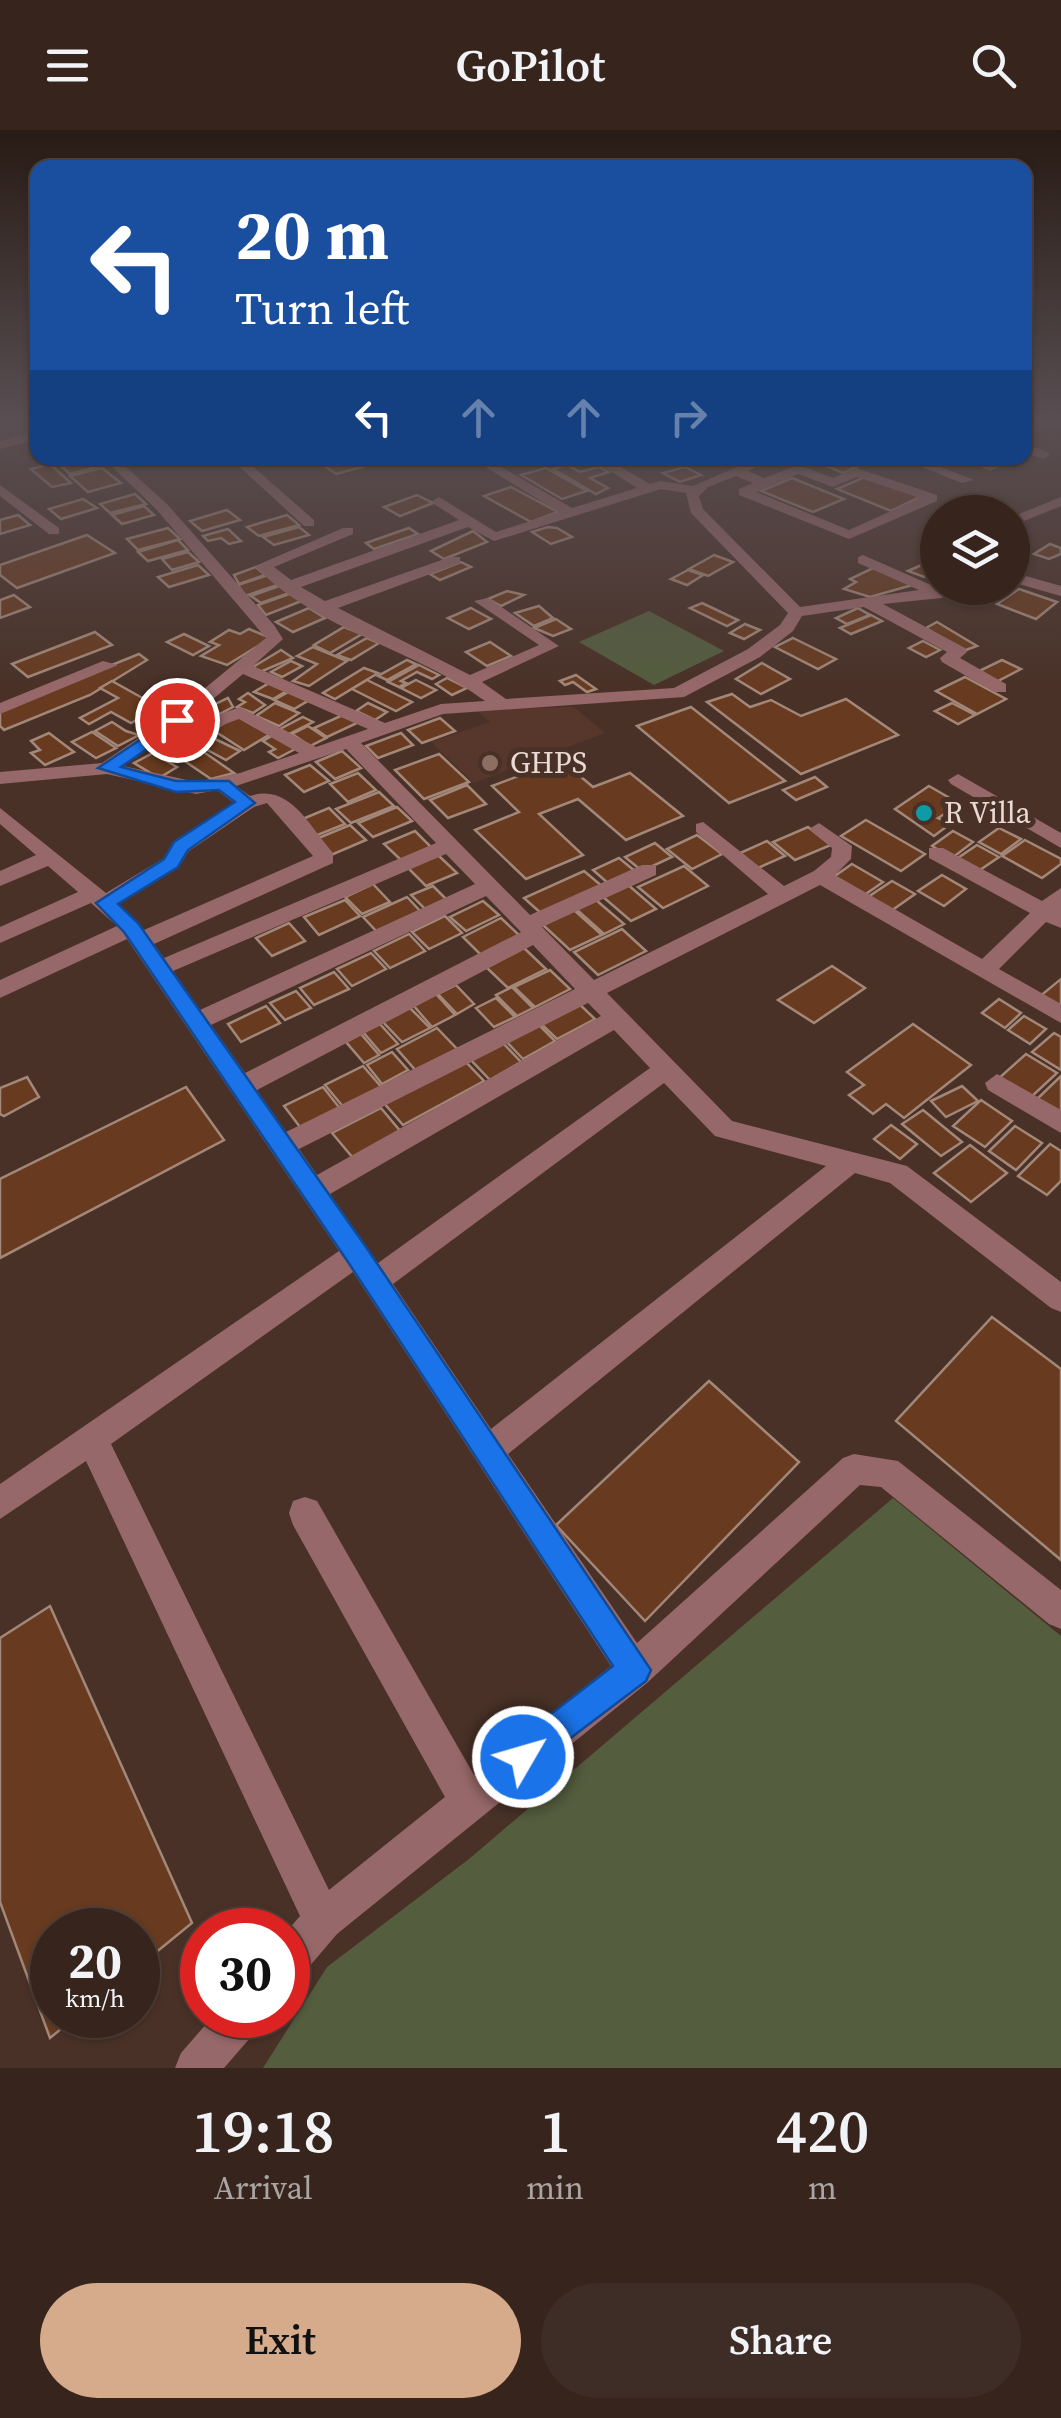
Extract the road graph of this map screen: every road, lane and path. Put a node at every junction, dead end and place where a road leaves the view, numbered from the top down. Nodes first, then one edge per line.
1 (26, 509) edge
2 (165, 509) edge
3 (293, 509) edge
4 (451, 509) edge
5 (564, 509) edge
6 (581, 509) edge
7 (696, 509) edge
8 (786, 509) edge
9 (906, 509) edge
10 (570, 513) junction
11 (470, 522) junction
12 (308, 523) dead end
13 (54, 531) dead end
14 (348, 531) dead end
15 (454, 560) dead end
16 (863, 560) dead end
17 (1030, 583) edge
18 (920, 584) edge
19 (292, 585) junction
20 (1061, 592) edge
21 (920, 596) edge
22 (482, 601) dead end
23 (867, 602) junction
24 (324, 606) junction
25 (796, 612) junction
26 (109, 664) dead end
27 (242, 667) junction
28 (472, 680) junction
29 (1000, 688) dead end
30 (502, 704) junction
31 (0, 708) edge
32 (174, 722) junction
33 (382, 728) junction
34 (348, 740) junction
35 (314, 753) junction
36 (107, 768) junction
37 (0, 778) edge
38 (958, 780) dead end
39 (222, 785) junction
40 (246, 803) junction
41 (4, 823) edge
42 (702, 828) dead end
43 (819, 829) dead end
44 (1061, 842) edge
45 (450, 845) junction
46 (936, 852) dead end
47 (50, 857) junction
48 (650, 870) dead end
49 (821, 876) junction
50 (0, 879) edge
51 (489, 886) junction
52 (782, 895) junction
53 (1061, 895) edge
54 (100, 898) junction
55 (1053, 916) edge
56 (532, 930) junction
57 (136, 934) junction
58 (0, 936) edge
59 (158, 969) junction
60 (984, 971) junction
61 (0, 990) edge
62 (590, 990) junction
63 (1061, 1015) edge
64 (616, 1018) junction
65 (195, 1022) junction
66 (666, 1069) junction
67 (998, 1083) dead end
68 (240, 1087) junction
69 (1061, 1123) edge
70 (281, 1146) junction
71 (850, 1162) junction
72 (312, 1191) junction
73 (357, 1254) junction
74 (375, 1281) junction
75 (1061, 1299) edge
76 (92, 1439) junction
77 (488, 1452) junction
78 (0, 1503) edge
79 (305, 1512) dead end
80 (1061, 1612) edge
81 (634, 1670) junction
82 (468, 1801) junction
83 (323, 1920) junction
84 (310, 1936) edge
85 (222, 2038) edge
86 (196, 2068) edge

1 - 13 street
2 - 27 street
3 - 12 street
4 - 11 street
5 - 10 street
6 - 10 street
7 - 25 street
8 - 9 street
10 - 11 street
11 - 19 street
14 - 19 street
15 - 24 street
16 - 18 street
17 - 20 street
19 - 24 street
21 - 23 street
22 - 28 street
23 - 25 street
23 - 29 street
24 - 28 street
25 - 30 street
26 - 31 street
27 - 32 street
27 - 33 street
28 - 30 street
30 - 33 street
32 - 35 street
32 - 36 street
33 - 34 street
34 - 35 street
34 - 45 street
35 - 39 street
36 - 37 street
36 - 39 street
38 - 44 street
39 - 40 street
40 - 54 street
40 - 57 street
41 - 47 street
42 - 52 street
43 - 49 street
45 - 51 street
45 - 59 street
46 - 55 street
47 - 50 street
47 - 54 street
48 - 56 street
49 - 52 street
49 - 60 street
51 - 56 street
51 - 65 street
52 - 62 street
53 - 55 street
54 - 57 street
54 - 58 street
55 - 60 street
56 - 62 street
56 - 68 street
57 - 59 street
57 - 61 street
59 - 65 street
60 - 63 street
62 - 64 street
62 - 70 street
64 - 66 street
64 - 72 street
65 - 68 street
66 - 71 street
66 - 74 street
67 - 69 street
68 - 70 street
70 - 72 street
71 - 75 street
71 - 77 street
72 - 73 street
73 - 74 street
73 - 76 street
74 - 77 street
76 - 78 street
76 - 83 street
77 - 81 street
79 - 82 street
80 - 81 street
81 - 82 street
82 - 83 street
83 - 84 street
85 - 86 street

